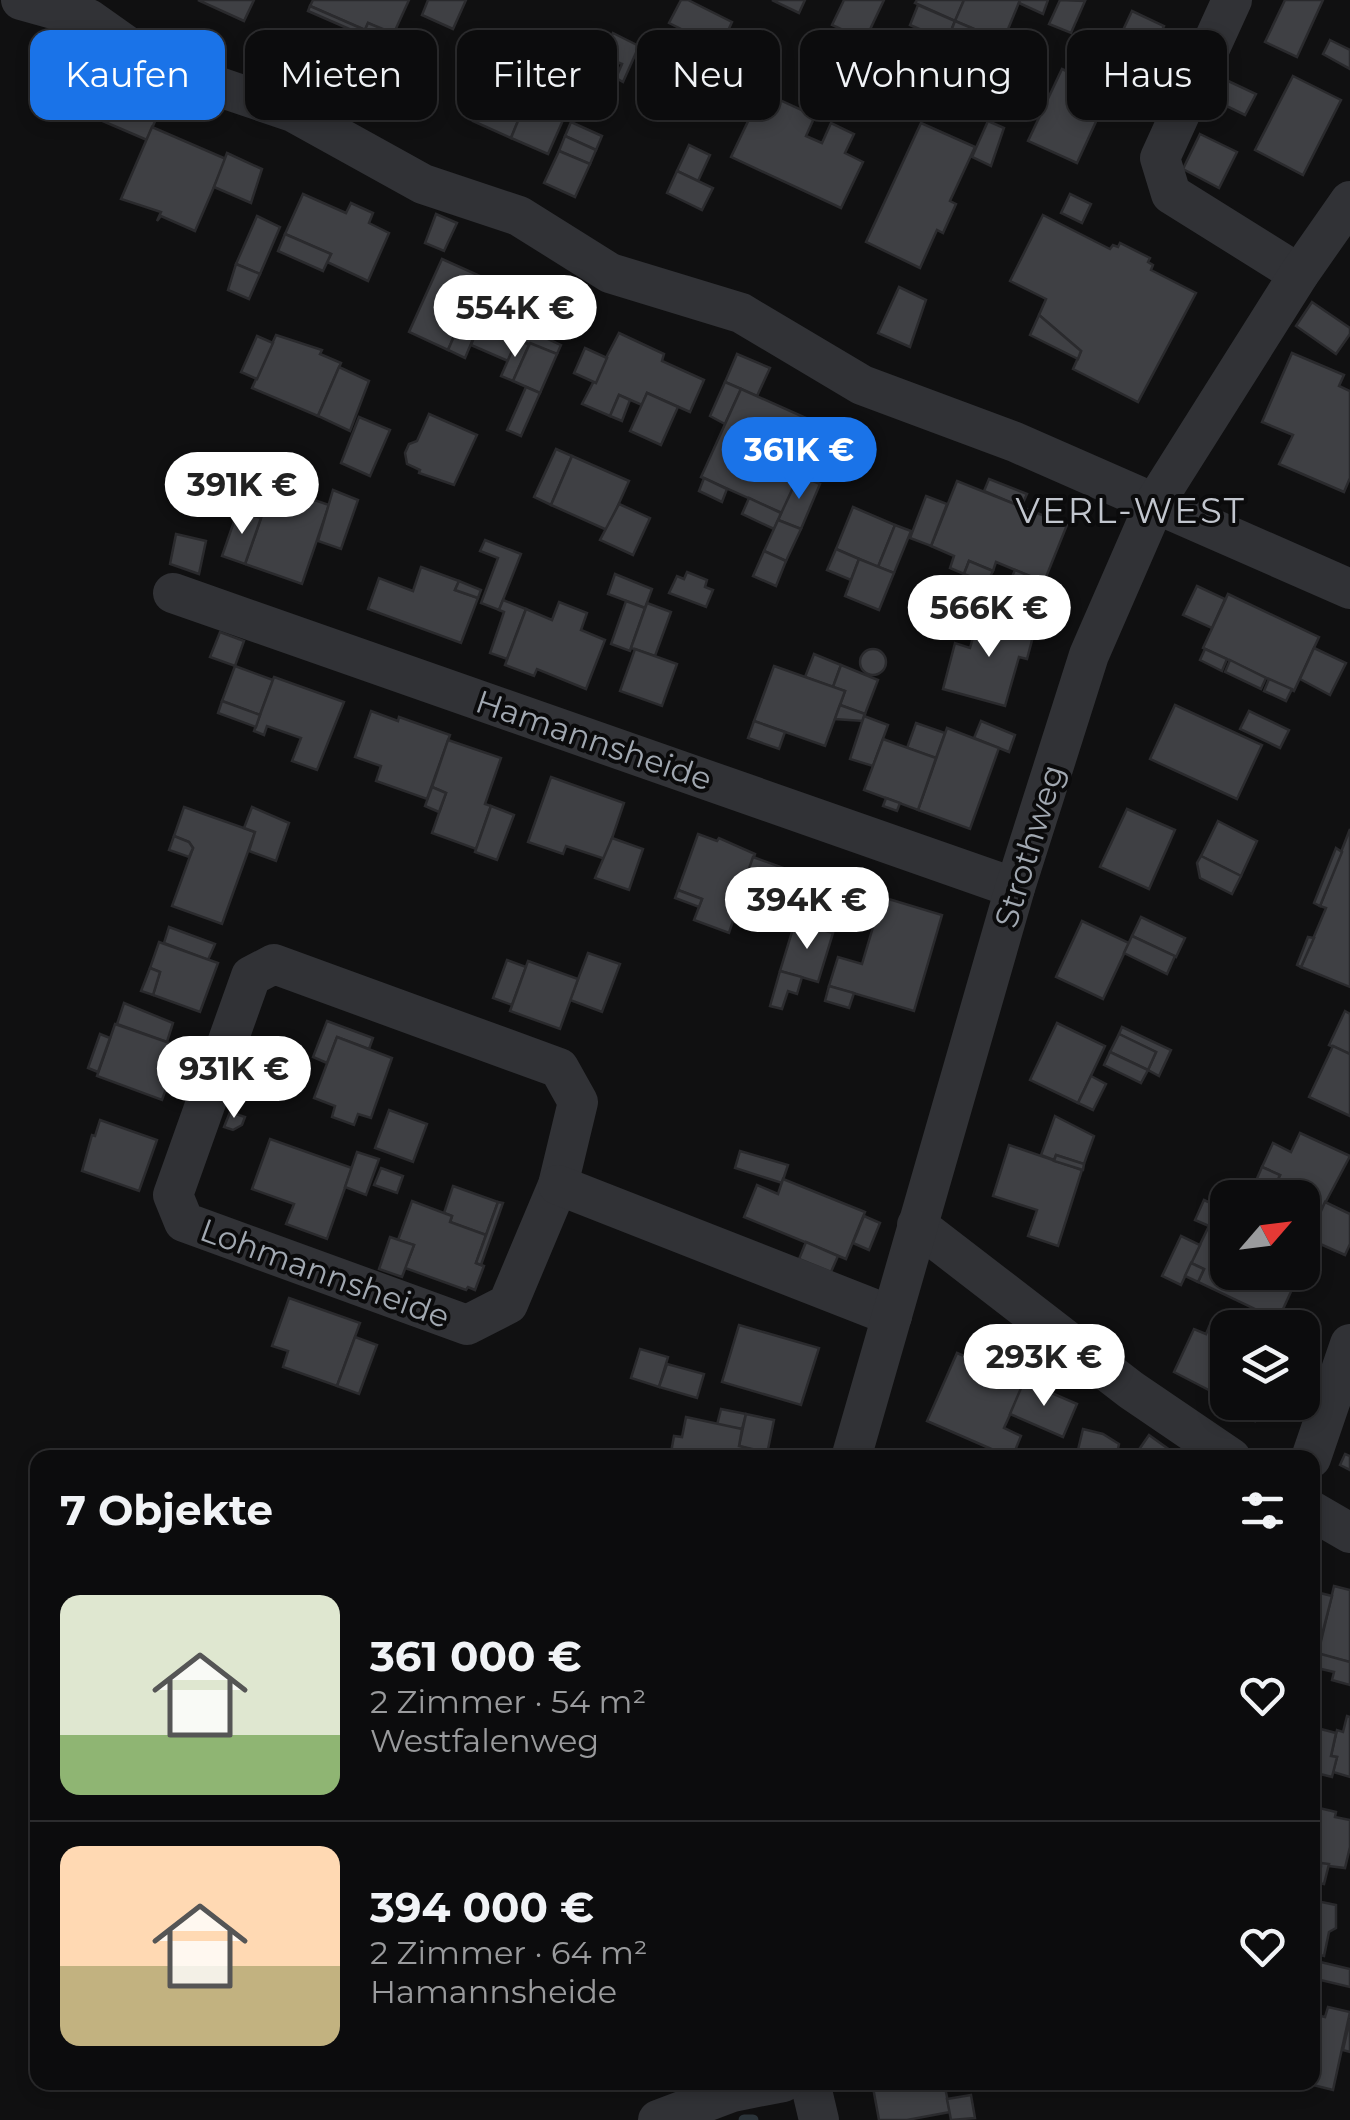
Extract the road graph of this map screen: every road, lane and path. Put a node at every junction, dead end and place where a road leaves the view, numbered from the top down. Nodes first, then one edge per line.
1 (21, 0) edge
2 (1232, 0) edge
3 (93, 10) edge
4 (1347, 210) edge
5 (1300, 274) junction
6 (1156, 501) junction
7 (1350, 588) edge
8 (173, 593) dead end
9 (1016, 888) junction
10 (558, 1185) junction
11 (917, 1224) junction
12 (892, 1316) junction
13 (1350, 1344) edge
14 (853, 1450) edge
15 (1219, 1450) edge
16 (1314, 1450) edge
17 (1320, 1516) edge
18 (1350, 1533) edge
19 (742, 2090) edge
20 (812, 2090) edge
21 (658, 2120) edge
22 (819, 2120) edge

1 - 3 street
2 - 5 street
3 - 6 street
4 - 5 street, Strothweg
5 - 6 street, Strothweg
6 - 7 street
6 - 9 street, Strothweg
8 - 9 street, Hamannsheide
9 - 11 street, Strothweg
10 - 10 street, Lohmannsheide
10 - 12 street
11 - 12 street, Strothweg
11 - 15 street
12 - 14 street, Strothweg
13 - 16 street
17 - 18 street
19 - 21 street
20 - 22 street

